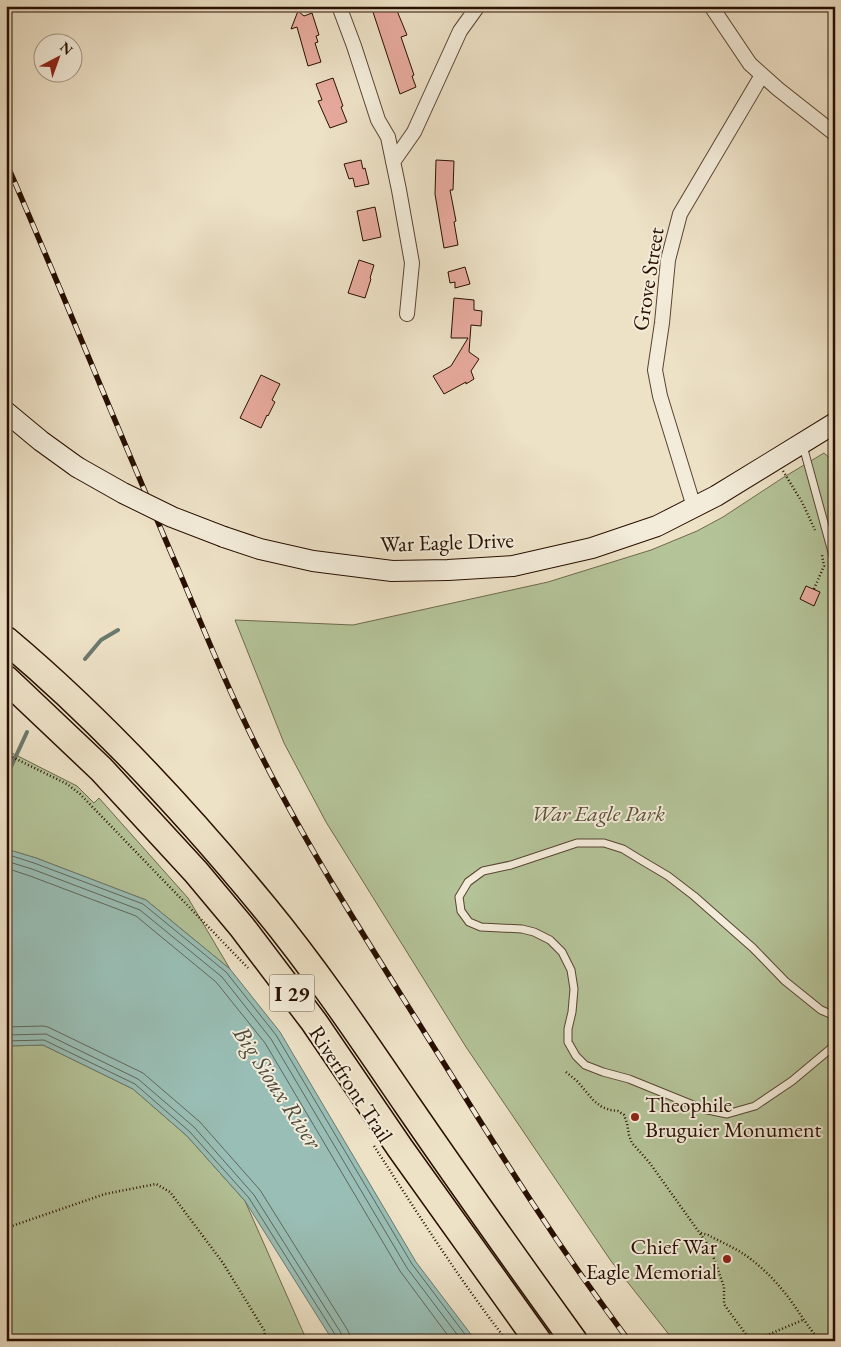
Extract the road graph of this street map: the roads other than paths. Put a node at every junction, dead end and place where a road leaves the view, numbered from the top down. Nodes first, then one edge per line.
1 (339, 6) edge
2 (478, 6) edge
3 (711, 6) edge
4 (762, 75) junction
5 (835, 134) edge
6 (393, 162) junction
7 (407, 314) dead end
8 (6, 412) edge
9 (835, 423) edge
10 (802, 444) junction
11 (694, 507) junction
12 (835, 563) edge
13 (6, 640) edge
14 (6, 679) edge
15 (835, 1016) edge
16 (835, 1044) edge
17 (538, 1341) edge
18 (574, 1341) edge

1 - 6 street
2 - 6 street
3 - 4 street
4 - 5 street
4 - 11 street, Grove Street
6 - 7 street
8 - 11 main road, War Eagle Drive, bridge
9 - 10 main road, War Eagle Drive
10 - 11 main road, War Eagle Drive
10 - 12 lane
13 - 18 highway, I 29
14 - 17 highway, I 29
15 - 16 lane

